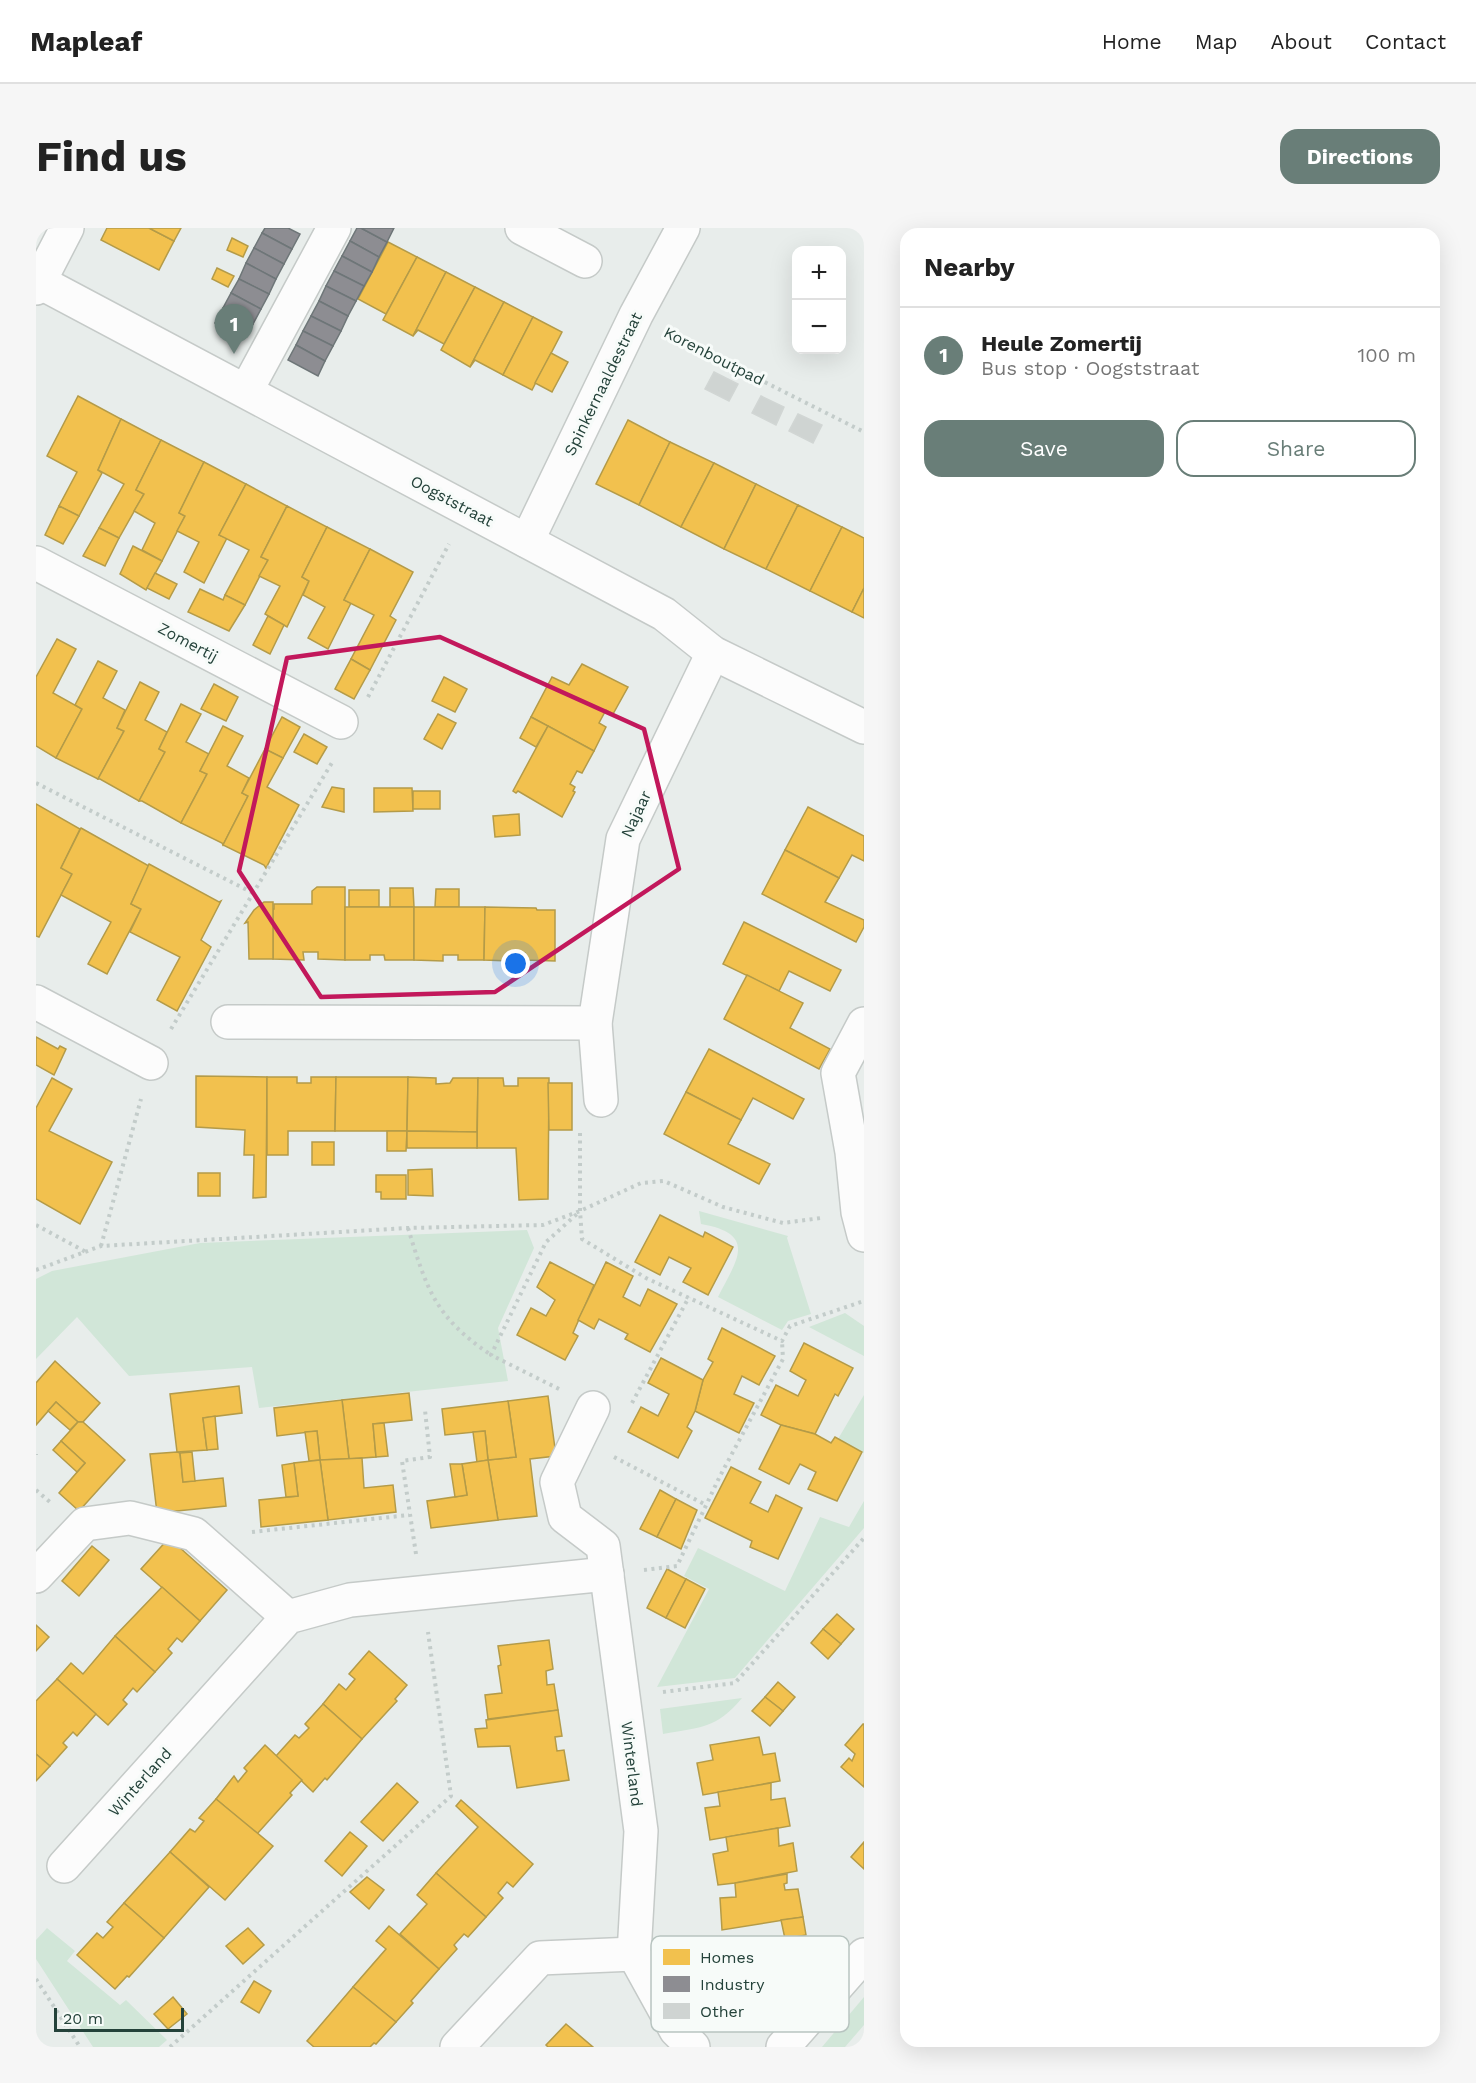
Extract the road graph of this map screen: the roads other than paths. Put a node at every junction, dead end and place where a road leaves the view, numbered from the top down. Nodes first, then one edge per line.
1 (67, 228) edge
2 (334, 228) edge
3 (522, 228) edge
4 (682, 228) edge
5 (585, 261) dead end
6 (37, 284) edge
7 (246, 391) junction
8 (528, 541) junction
9 (36, 562) edge
10 (713, 653) junction
11 (864, 727) edge
12 (340, 737) road end
13 (36, 1002) edge
14 (228, 1022) dead end
15 (595, 1023) junction
16 (864, 1024) edge
17 (151, 1063) road end
18 (601, 1100) road end
19 (861, 1223) edge
20 (593, 1408) road end
21 (605, 1560) junction
22 (36, 1576) edge
23 (288, 1617) junction
24 (64, 1866) dead end
25 (634, 1954) junction
26 (864, 1955) edge
27 (849, 1972) edge
28 (651, 1985) edge
29 (678, 2032) edge
30 (796, 2032) edge
31 (458, 2047) edge
32 (693, 2047) edge
33 (783, 2047) edge

1 - 6 street
2 - 7 street
3 - 5 street
4 - 8 street, Spinkernaaldestraat
6 - 7 street, Oogststraat
7 - 8 street, Oogststraat
8 - 10 street, Oogststraat
9 - 12 street, Zomertij
10 - 11 street, Oogststraat
10 - 15 street, Najaar
13 - 17 street
14 - 15 street
15 - 18 street, Najaar
16 - 19 street
20 - 21 street
21 - 23 street
21 - 25 street, Winterland
22 - 23 street
23 - 24 street, Winterland
25 - 28 street
25 - 31 street
26 - 27 street
29 - 32 street
30 - 33 street

